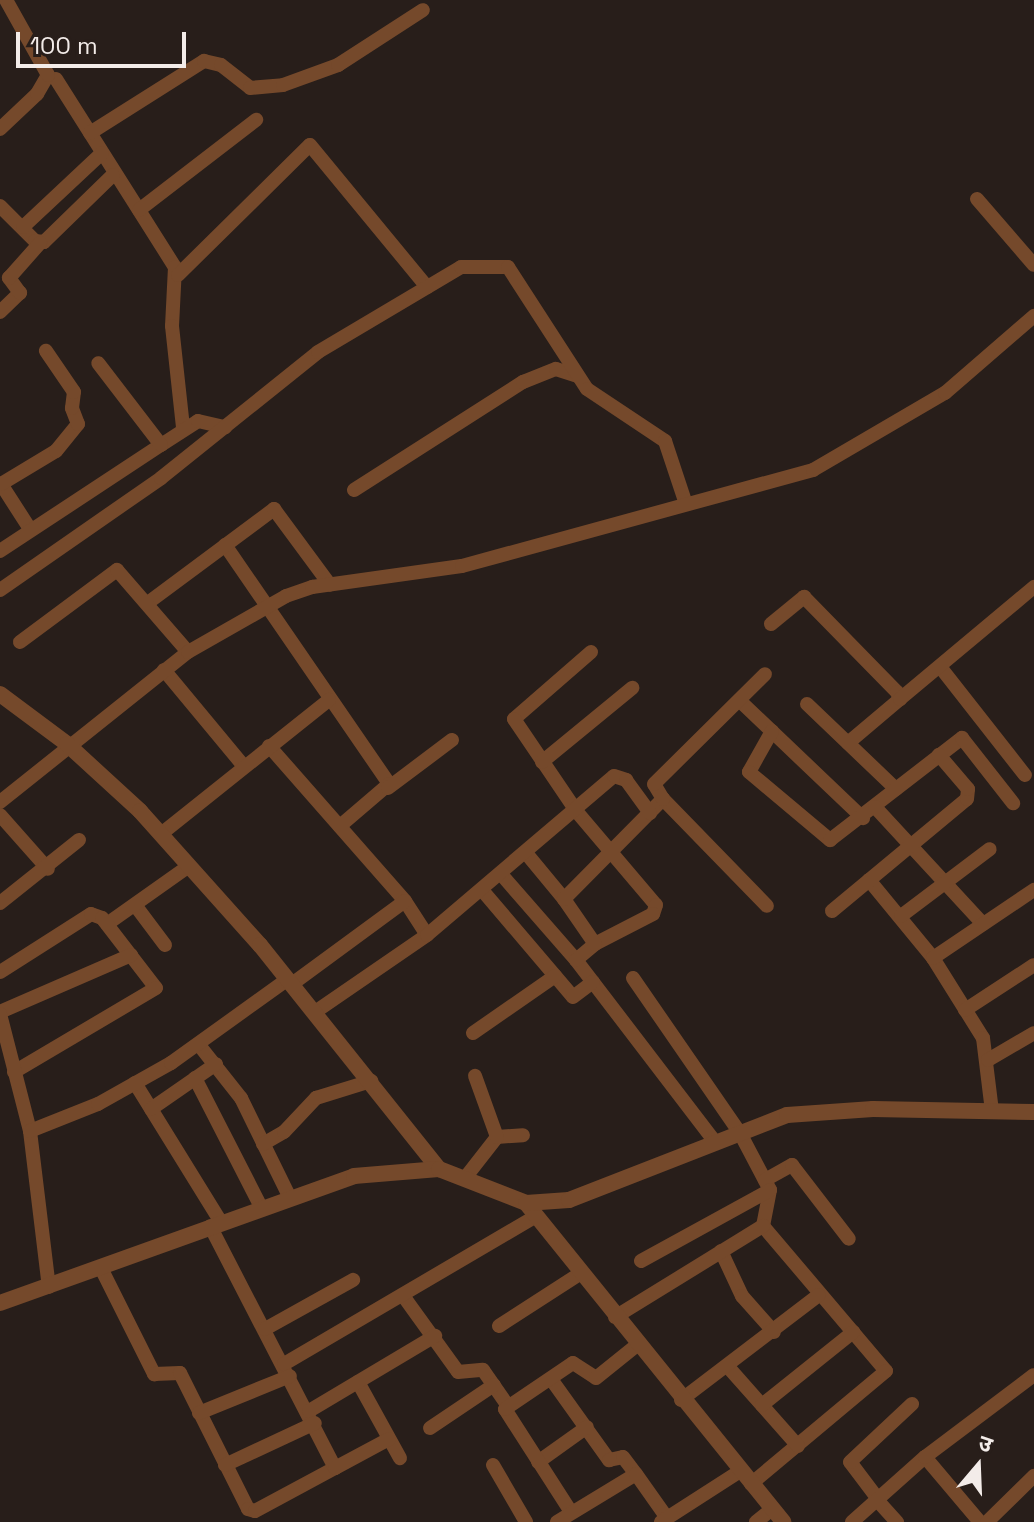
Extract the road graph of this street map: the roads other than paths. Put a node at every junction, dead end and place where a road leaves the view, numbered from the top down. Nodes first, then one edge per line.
1 (6, 0) edge
2 (423, 10) dead end
3 (56, 79) dead end
4 (256, 120) dead end
5 (0, 129) edge
6 (90, 133) junction
7 (102, 153) junction
8 (113, 175) junction
9 (977, 199) dead end
10 (0, 206) edge
11 (139, 210) junction
12 (23, 227) junction
13 (40, 243) junction
14 (1034, 265) edge
15 (178, 275) junction
16 (427, 287) junction
17 (0, 312) edge
18 (1034, 316) edge
19 (46, 351) dead end
20 (98, 363) dead end
21 (578, 376) junction
22 (225, 427) junction
23 (183, 428) junction
24 (161, 445) junction
25 (354, 490) dead end
26 (686, 504) junction
27 (30, 529) junction
28 (225, 545) junction
29 (0, 551) edge
30 (330, 585) junction
31 (1034, 587) edge
32 (0, 590) edge
33 (149, 602) junction
34 (263, 607) junction
35 (771, 624) dead end
36 (20, 642) dead end
37 (188, 652) junction
38 (591, 652) dead end
39 (941, 668) junction
40 (164, 670) junction
41 (765, 674) dead end
42 (632, 688) dead end
43 (0, 694) edge
44 (900, 699) junction
45 (329, 700) junction
46 (740, 701) junction
47 (807, 704) dead end
48 (772, 731) junction
49 (452, 740) dead end
50 (848, 743) junction
51 (67, 744) junction
52 (269, 746) junction
53 (939, 755) junction
54 (542, 762) junction
55 (243, 765) junction
56 (1025, 775) dead end
57 (388, 788) junction
58 (896, 789) junction
59 (663, 799) junction
60 (0, 802) edge
61 (1013, 803) dead end
62 (875, 807) junction
63 (577, 812) junction
64 (650, 813) junction
65 (0, 815) edge
66 (863, 818) junction
67 (340, 826) junction
68 (161, 834) junction
69 (79, 840) dead end
70 (910, 845) junction
71 (990, 849) dead end
72 (613, 850) junction
73 (526, 853) junction
74 (189, 866) junction
75 (48, 869) junction
76 (501, 874) junction
77 (869, 880) junction
78 (944, 881) junction
79 (482, 890) junction
80 (1034, 890) edge
81 (564, 899) junction
82 (405, 901) junction
83 (0, 903) edge
84 (135, 905) junction
85 (767, 906) dead end
86 (832, 911) dead end
87 (901, 916) junction
88 (107, 924) junction
89 (983, 924) junction
90 (427, 935) junction
91 (595, 944) junction
92 (165, 945) dead end
93 (131, 955) junction
94 (933, 958) junction
95 (576, 960) junction
96 (1034, 965) edge
97 (0, 972) edge
98 (555, 976) junction
99 (633, 978) dead end
100 (290, 981) junction
101 (593, 982) junction
102 (965, 1010) junction
103 (315, 1012) junction
104 (0, 1017) edge
105 (473, 1033) dead end
106 (1034, 1033) edge
107 (199, 1045) junction
108 (4, 1055) edge
109 (988, 1060) junction
110 (216, 1064) junction
111 (14, 1072) junction
112 (475, 1076) dead end
113 (195, 1078) junction
114 (371, 1081) junction
115 (135, 1083) junction
116 (151, 1109) junction
117 (992, 1111) junction
118 (1034, 1112) edge
119 (30, 1131) junction
120 (740, 1133) junction
121 (523, 1135) dead end
122 (497, 1137) junction
123 (716, 1143) junction
124 (263, 1144) junction
125 (439, 1169) junction
126 (465, 1178) junction
127 (767, 1185) junction
128 (290, 1198) junction
129 (261, 1207) junction
130 (531, 1210) junction
131 (216, 1224) junction
132 (763, 1226) junction
133 (849, 1239) dead end
134 (721, 1251) junction
135 (641, 1261) dead end
136 (101, 1268) junction
137 (581, 1273) junction
138 (353, 1280) dead end
139 (49, 1287) junction
140 (819, 1295) junction
141 (404, 1297) junction
142 (0, 1303) edge
143 (615, 1317) junction
144 (499, 1326) dead end
145 (265, 1329) junction
146 (774, 1332) junction
147 (853, 1332) junction
148 (435, 1336) junction
149 (637, 1345) junction
150 (729, 1368) junction
151 (287, 1370) junction
152 (1034, 1375) edge
153 (551, 1379) junction
154 (358, 1382) junction
155 (494, 1385) junction
156 (681, 1400) junction
157 (912, 1404) dead end
158 (762, 1405) junction
159 (508, 1406) junction
160 (199, 1413) junction
161 (312, 1417) junction
162 (587, 1427) junction
163 (430, 1428) dead end
164 (389, 1439) junction
165 (798, 1446) junction
166 (925, 1457) junction
167 (400, 1458) dead end
168 (538, 1462) junction
169 (225, 1465) junction
170 (493, 1465) dead end
171 (335, 1468) junction
172 (636, 1474) junction
173 (745, 1478) junction
174 (1032, 1484) edge
175 (878, 1499) junction
176 (571, 1512) junction
177 (778, 1516) edge
178 (664, 1520) edge
179 (526, 1522) edge
180 (557, 1522) edge
181 (756, 1522) edge
182 (852, 1522) edge
183 (897, 1522) edge
184 (980, 1522) edge
185 (987, 1522) edge

1 - 5 street
2 - 6 street
3 - 6 street
4 - 11 street
6 - 7 street
7 - 8 street
7 - 12 street
8 - 11 street
8 - 13 street
9 - 14 street
10 - 12 street
11 - 15 street
12 - 13 street
13 - 17 street
15 - 16 street
15 - 23 street
16 - 21 street
16 - 22 street
18 - 26 street
19 - 27 street
20 - 24 street
21 - 25 street
21 - 26 street
22 - 23 street
22 - 32 street
23 - 24 street
24 - 27 street
26 - 30 street
27 - 29 street
28 - 30 street
28 - 33 street
28 - 34 street
30 - 34 street
31 - 39 street
33 - 36 street
33 - 37 street
34 - 37 street
34 - 45 street
35 - 44 street
37 - 40 street
38 - 54 street
39 - 44 street
39 - 56 street
40 - 51 street
40 - 55 street
41 - 46 street
42 - 54 street
43 - 51 street
44 - 50 street
45 - 52 street
45 - 57 street
46 - 48 street
46 - 59 street
47 - 50 street
48 - 66 street
48 - 66 street
49 - 57 street
50 - 58 street
51 - 60 street
51 - 68 street
52 - 55 street
52 - 67 street
53 - 58 street
53 - 61 street
53 - 70 street
54 - 63 street
55 - 68 street
57 - 67 street
58 - 62 street
59 - 64 street
59 - 85 street
62 - 66 street
62 - 70 street
63 - 64 street
63 - 72 street
63 - 73 street
64 - 72 street
65 - 75 street
67 - 82 street
68 - 74 street
69 - 75 street
70 - 77 street
70 - 78 street
71 - 78 street
72 - 81 street
72 - 91 street
73 - 76 street
73 - 81 street
74 - 84 street
74 - 100 street
75 - 83 street
76 - 79 street
76 - 95 street
77 - 86 street
77 - 87 street
78 - 87 street
78 - 89 street
79 - 90 street
79 - 98 street
80 - 89 street
81 - 91 street
82 - 90 street
82 - 100 street
84 - 88 street
84 - 92 street
87 - 94 street
88 - 93 street
88 - 97 street
89 - 94 street
90 - 103 street
91 - 95 street
93 - 104 street
93 - 111 street
94 - 102 street
95 - 101 street
96 - 102 street
98 - 101 street
98 - 105 street
99 - 120 street
100 - 103 street
100 - 107 street
101 - 123 street
102 - 109 street
103 - 114 street
104 - 108 street
106 - 109 street
107 - 110 street
107 - 115 street
108 - 111 street
109 - 117 street
110 - 113 street
110 - 124 street
111 - 119 street
112 - 122 street
113 - 116 street
113 - 129 street
114 - 124 street
114 - 125 street
115 - 116 street
115 - 119 street
116 - 131 street
117 - 118 street
117 - 120 street
119 - 139 street
120 - 123 street
120 - 127 street
121 - 122 street
122 - 126 street
123 - 130 street
124 - 128 street
125 - 126 street
125 - 128 street
126 - 130 street
127 - 132 street
127 - 133 street
127 - 135 street
128 - 129 street
129 - 131 street
130 - 137 street
130 - 141 street
131 - 136 street
131 - 145 street
132 - 134 street
132 - 140 street
134 - 143 street
134 - 146 street
136 - 139 street
136 - 160 street
137 - 143 street
137 - 144 street
138 - 145 street
139 - 142 street
140 - 146 street
140 - 147 street
141 - 148 street
141 - 151 street
143 - 149 street
145 - 151 street
146 - 150 street
147 - 158 street
147 - 165 street
148 - 154 street
148 - 155 street
149 - 153 street
149 - 156 street
150 - 156 street
150 - 158 street
151 - 160 street
151 - 161 street
152 - 166 street
153 - 159 street
153 - 162 street
154 - 161 street
154 - 164 street
155 - 159 street
155 - 163 street
156 - 173 street
157 - 175 street
158 - 165 street
159 - 168 street
160 - 169 street
161 - 169 street
161 - 171 street
162 - 168 street
162 - 172 street
164 - 167 street
164 - 171 street
165 - 173 street
166 - 175 street
166 - 184 street
168 - 176 street
169 - 171 street
170 - 179 street
172 - 176 street
172 - 178 street
173 - 177 street
173 - 178 street
174 - 185 street
175 - 182 street
175 - 183 street
176 - 180 street
177 - 181 street

